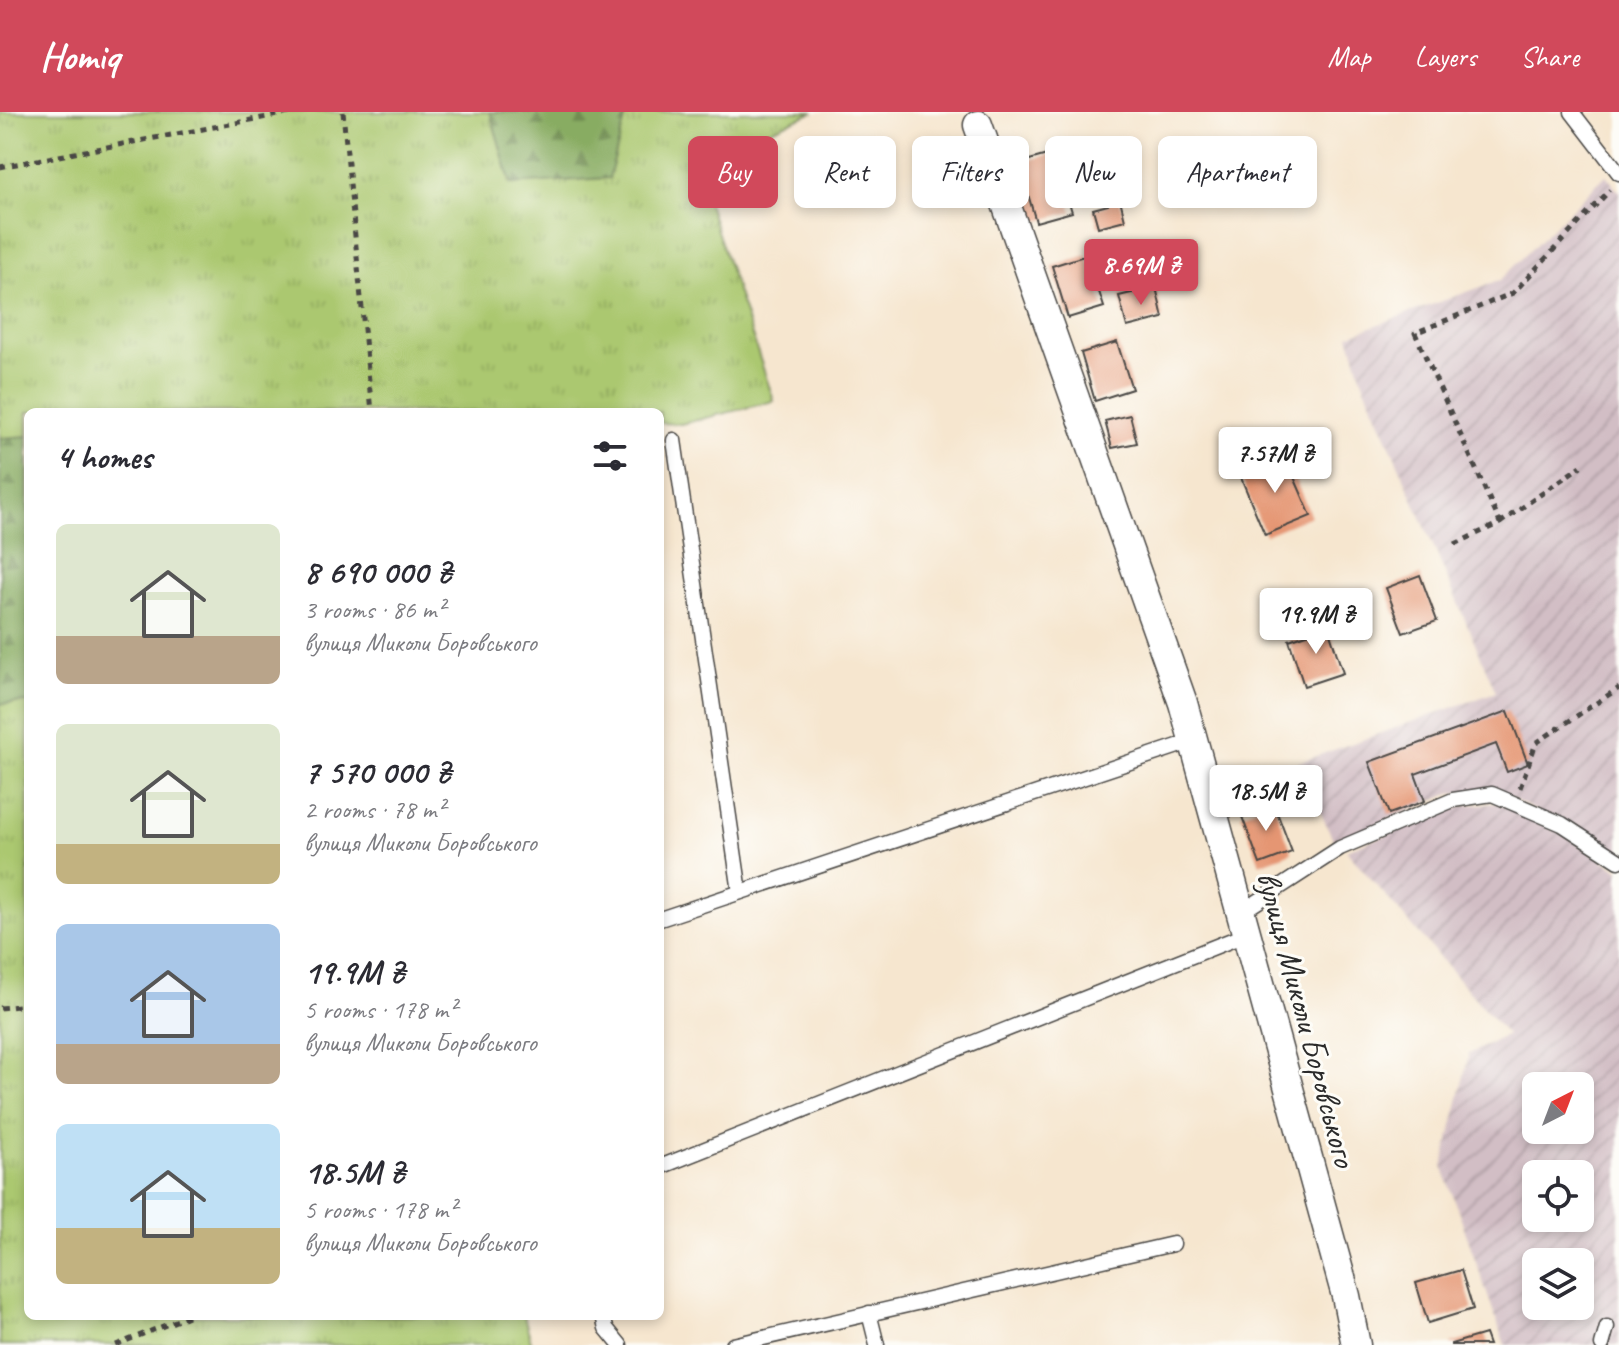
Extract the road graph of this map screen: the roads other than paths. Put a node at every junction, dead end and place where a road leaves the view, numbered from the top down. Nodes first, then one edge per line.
1 (1572, 112) edge
2 (978, 125) dead end
3 (1619, 173) edge
4 (674, 440) dead end
5 (1193, 741) junction
6 (1619, 861) edge
7 (740, 892) junction
8 (664, 918) edge
9 (1243, 924) junction
10 (664, 1165) edge
11 (1173, 1244) dead end
12 (869, 1313) junction
13 (604, 1320) edge
14 (1607, 1327) dead end
15 (620, 1345) edge
16 (733, 1345) edge
17 (877, 1345) edge
18 (1356, 1345) edge
19 (1602, 1345) edge

1 - 3 lane
2 - 5 street, вулиця Миколи Боровського
4 - 7 lane
5 - 7 lane
5 - 9 street, вулиця Миколи Боровського
6 - 9 lane
7 - 8 lane
9 - 10 lane
9 - 18 street, вулиця Миколи Боровського
11 - 12 lane
12 - 16 lane
12 - 17 lane
13 - 15 lane
14 - 19 lane

